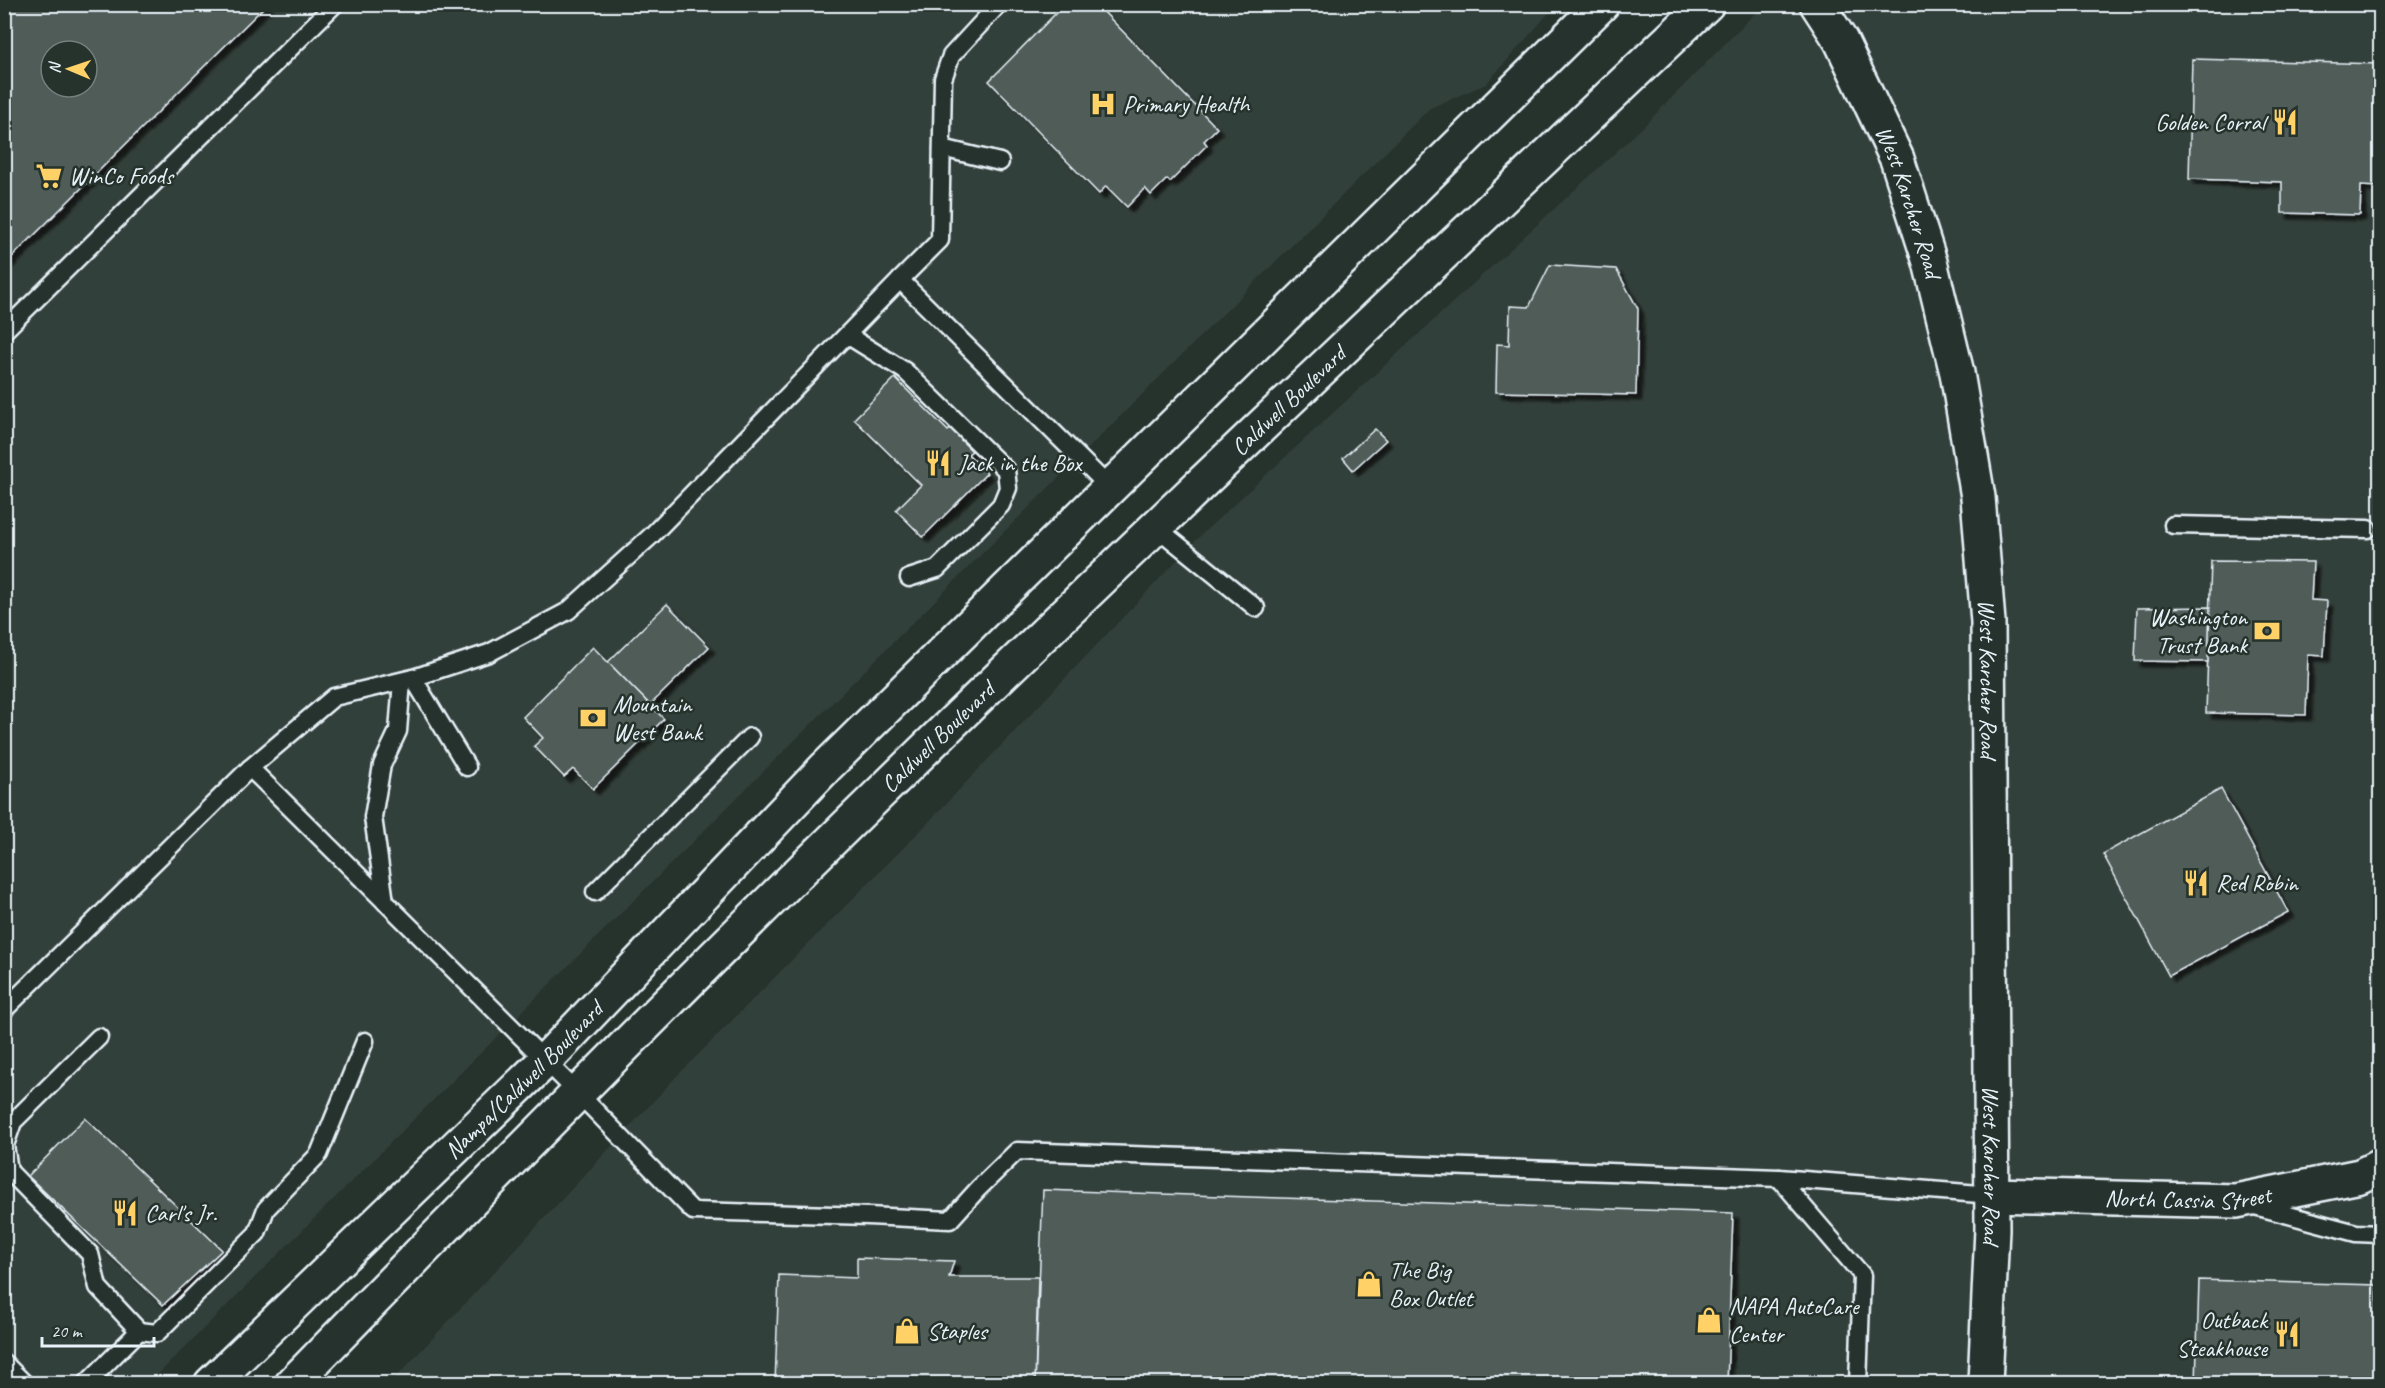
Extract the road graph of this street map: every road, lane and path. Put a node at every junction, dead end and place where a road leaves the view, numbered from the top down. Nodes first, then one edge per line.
1 (335, 4) edge
2 (999, 4) edge
3 (1602, 4) edge
4 (1707, 4) edge
5 (1817, 4) edge
6 (942, 148) junction
7 (1000, 162) dead end
8 (900, 280) junction
9 (4, 331) edge
10 (847, 336) junction
11 (1110, 488) junction
12 (2173, 525) dead end
13 (1156, 527) junction
14 (2368, 529) dead end
15 (909, 578) dead end
16 (1256, 608) dead end
17 (407, 680) junction
18 (750, 737) dead end
19 (467, 767) dead end
20 (250, 768) junction
21 (873, 800) joint
22 (595, 892) dead end
23 (385, 902) junction
24 (4, 1010) edge
25 (99, 1037) dead end
26 (365, 1041) dead end
27 (545, 1061) junction
28 (577, 1092) junction
29 (2380, 1166) edge
30 (1779, 1178) junction
31 (1992, 1195) junction
32 (2235, 1201) junction
33 (2380, 1234) edge
34 (139, 1331) junction
35 (4, 1363) edge
36 (25, 1383) edge
37 (86, 1383) edge
38 (211, 1383) edge
39 (292, 1383) edge
40 (1858, 1383) edge
41 (1985, 1383) edge

1 - 9 lane
2 - 6 lane
3 - 11 main road
4 - 13 main road, Caldwell Boulevard
5 - 31 main road, West Karcher Road
6 - 7 lane
6 - 8 lane
8 - 10 lane
8 - 11 lane
10 - 15 lane
10 - 17 lane
11 - 27 main road, Nampa/Caldwell Boulevard
12 - 14 lane
13 - 16 lane
13 - 21 main road, Caldwell Boulevard
17 - 19 lane
17 - 20 lane
17 - 23 lane
18 - 22 lane
20 - 23 lane
20 - 24 lane
21 - 28 main road, Nampa/Caldwell Boulevard
23 - 27 lane
25 - 34 lane
26 - 34 lane
27 - 28 lane
27 - 38 main road, Nampa/Caldwell Boulevard
28 - 30 lane
28 - 39 main road, Nampa/Caldwell Boulevard
29 - 32 main road, North Cassia Street
30 - 31 lane
30 - 40 lane
31 - 32 main road, North Cassia Street
31 - 41 main road, West Karcher Road
32 - 33 lane
34 - 37 lane
35 - 36 lane

